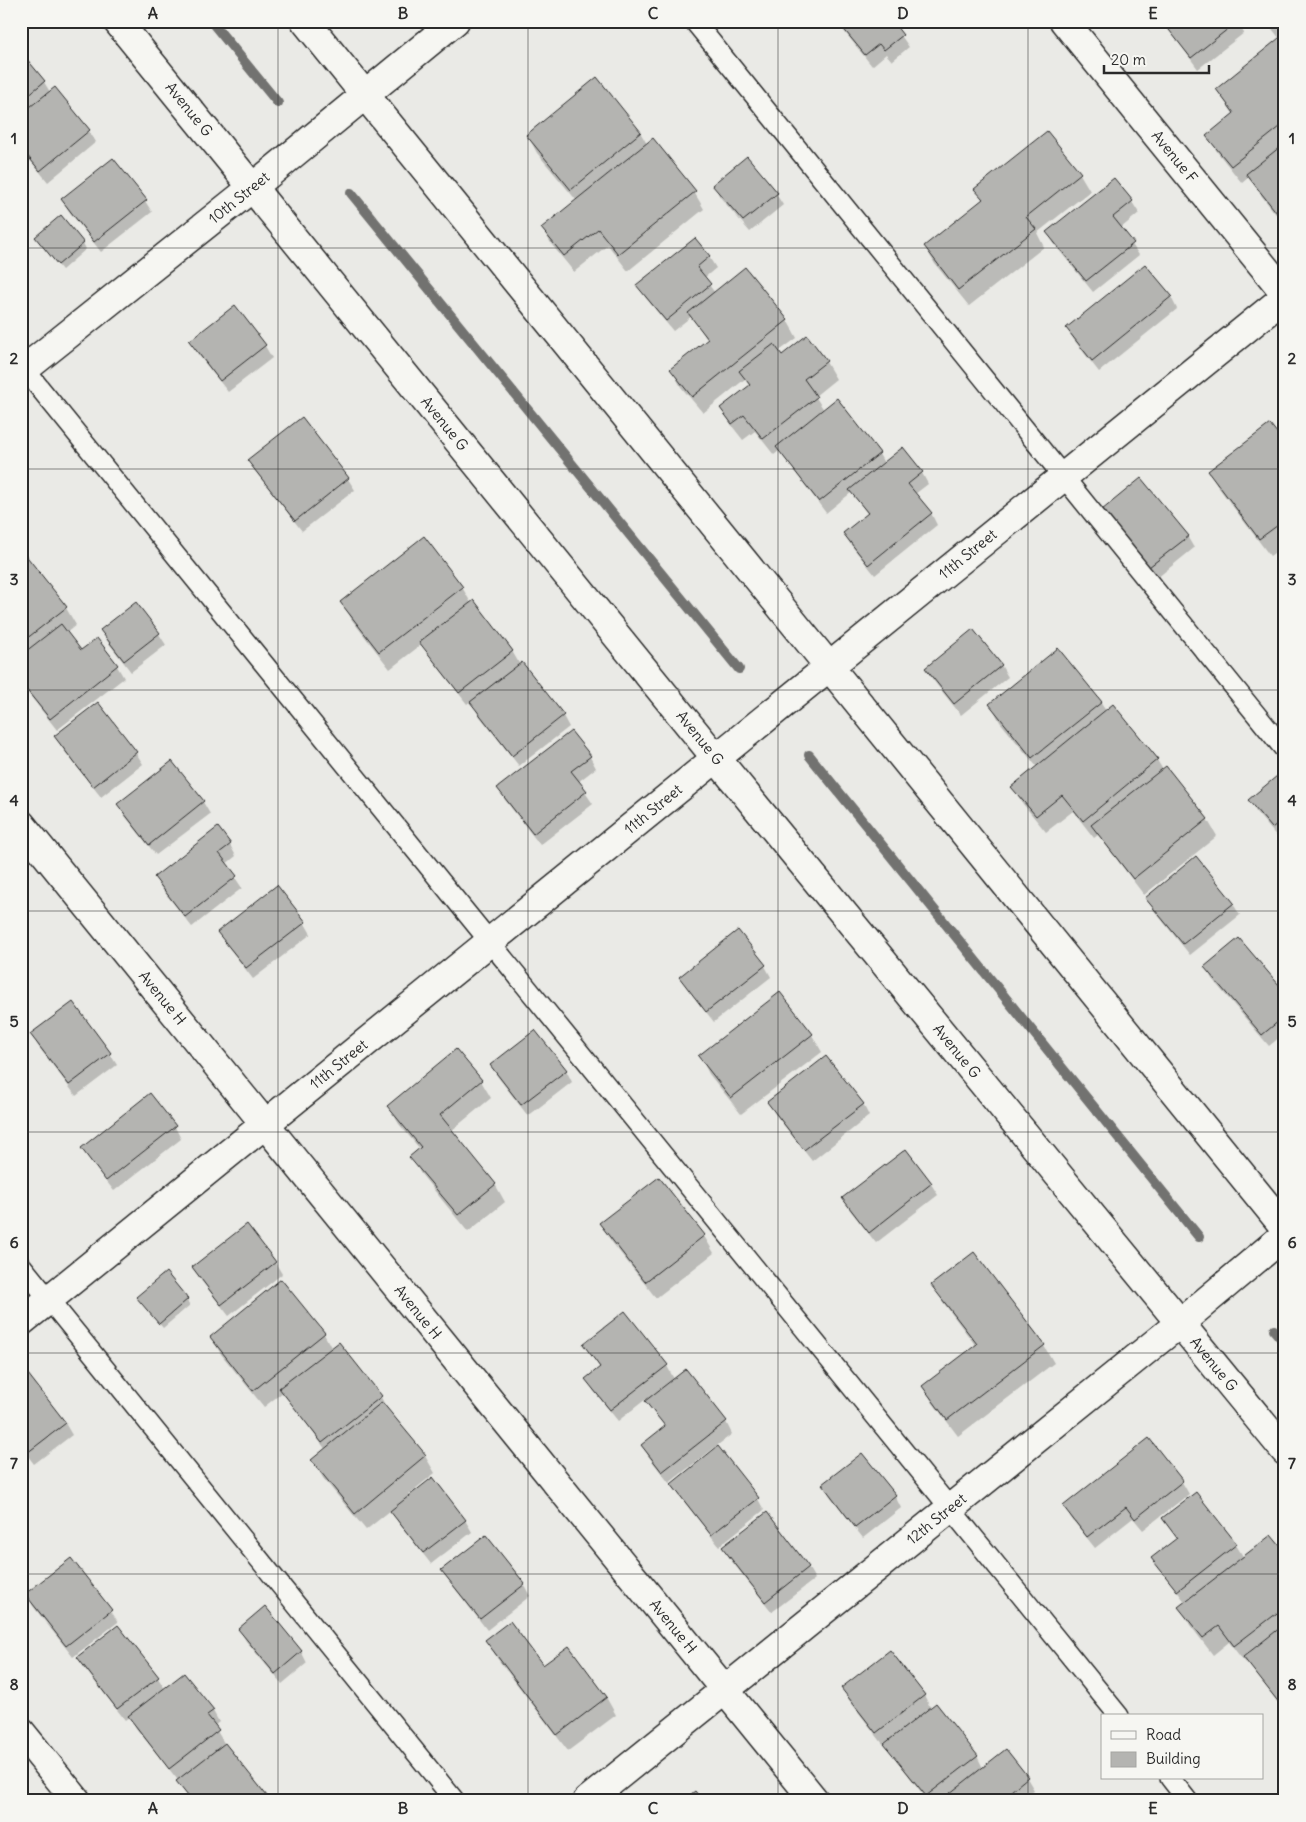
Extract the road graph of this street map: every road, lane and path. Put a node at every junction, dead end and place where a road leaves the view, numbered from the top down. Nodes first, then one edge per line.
1 (117, 21) edge
2 (305, 21) edge
3 (455, 21) edge
4 (694, 21) edge
5 (1064, 21) edge
6 (365, 94) junction
7 (253, 187) junction
8 (1285, 295) edge
9 (22, 369) edge
10 (1063, 476) junction
11 (829, 666) junction
12 (1285, 750) edge
13 (716, 758) junction
14 (21, 824) edge
15 (489, 942) junction
16 (265, 1124) junction
17 (1285, 1228) edge
18 (1285, 1235) edge
19 (21, 1265) edge
20 (49, 1299) junction
21 (21, 1322) edge
22 (1180, 1323) junction
23 (1285, 1451) edge
24 (950, 1508) junction
25 (724, 1690) junction
26 (1117, 1714) edge
27 (21, 1732) edge
28 (1172, 1780) edge
29 (77, 1801) edge
30 (455, 1801) edge
31 (587, 1801) edge
32 (815, 1801) edge
33 (1188, 1801) edge

1 - 7 street, Avenue G
2 - 6 street
3 - 6 street, 10th Street
4 - 10 lane
5 - 8 street, Avenue F
6 - 7 street, 10th Street
6 - 11 street
7 - 9 street, 10th Street
7 - 13 street, Avenue G
8 - 10 street, 11th Street
9 - 15 lane
10 - 11 street, 11th Street
10 - 12 lane
11 - 13 street, 11th Street
11 - 17 street
13 - 15 street, 11th Street
13 - 22 street, Avenue G
14 - 16 street, Avenue H
15 - 16 street, 11th Street
15 - 24 lane
16 - 20 street, 11th Street
16 - 25 street, Avenue H
18 - 22 street, 12th Street
19 - 20 lane
20 - 21 street, 11th Street
20 - 30 lane
22 - 23 street, Avenue G
22 - 24 street, 12th Street
24 - 25 street, 12th Street
24 - 26 lane
25 - 31 street, 12th Street
25 - 32 street, Avenue H
27 - 29 street
28 - 33 lane

